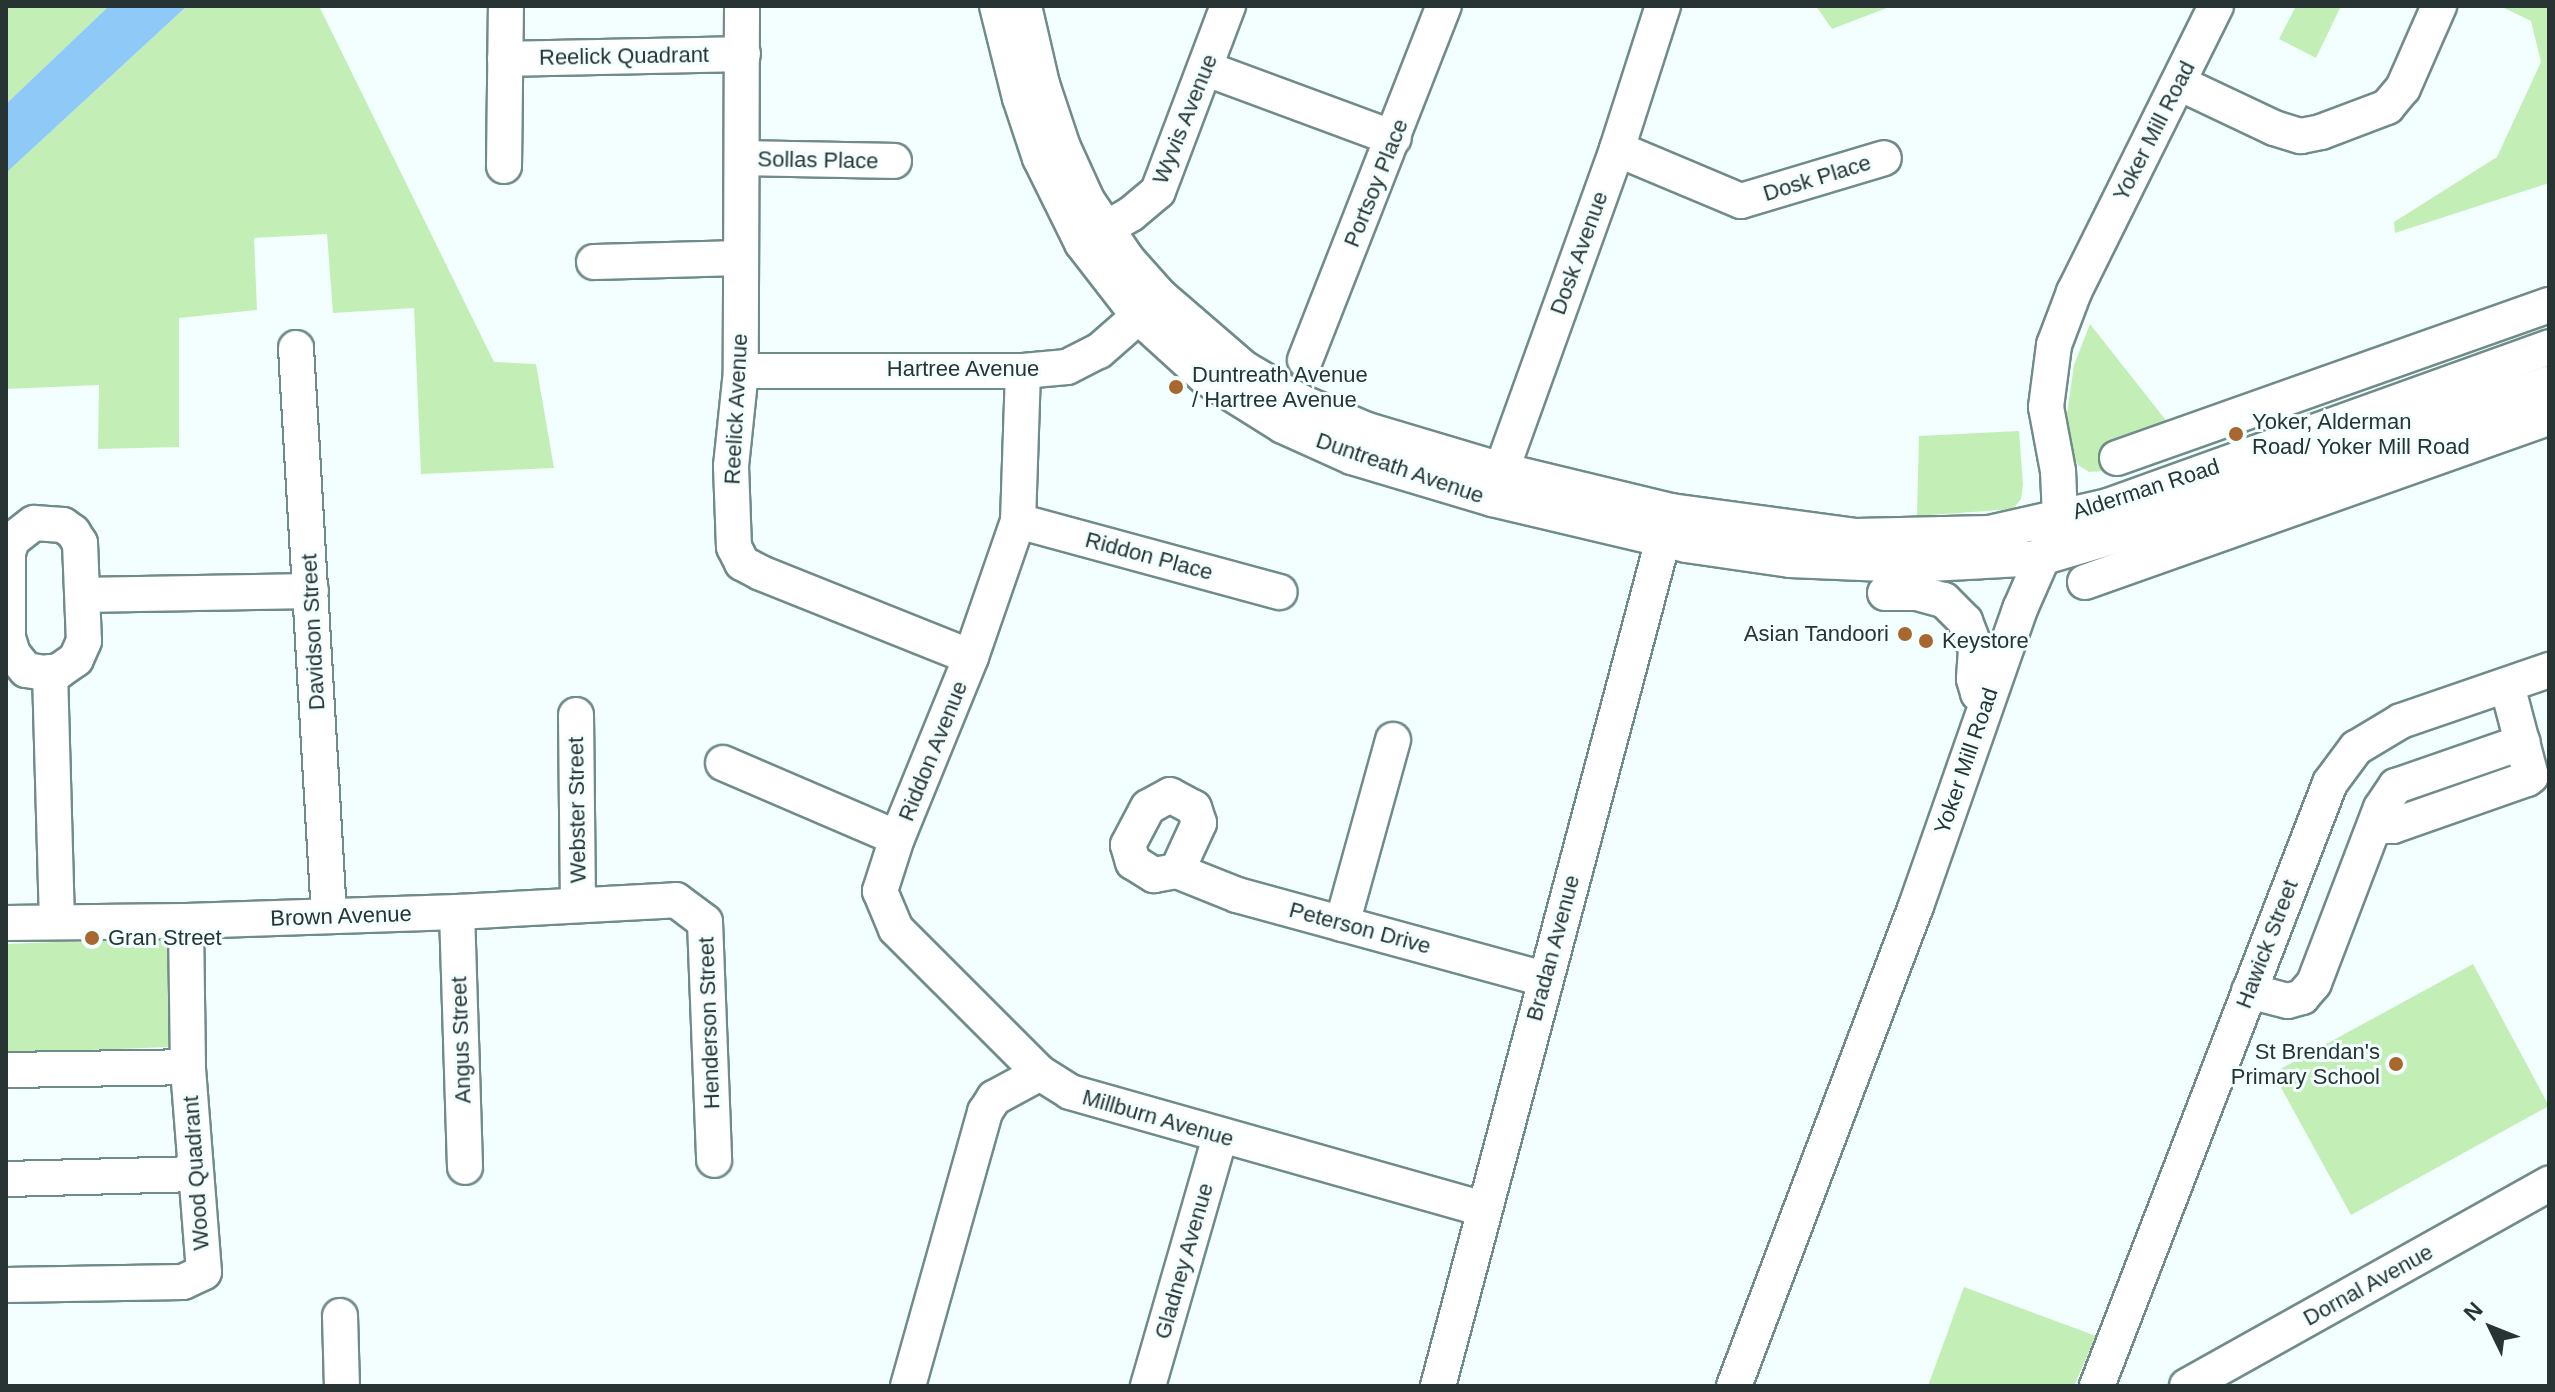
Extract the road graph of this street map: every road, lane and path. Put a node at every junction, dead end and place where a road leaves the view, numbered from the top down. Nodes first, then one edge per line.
1 (506, 6) edge
2 (742, 6) edge
3 (997, 6) edge
4 (1024, 6) edge
5 (1228, 6) edge
6 (1444, 6) edge
7 (1663, 6) edge
8 (2216, 6) edge
9 (2439, 6) edge
10 (743, 54) junction
11 (505, 59) junction
12 (1207, 69) junction
13 (2179, 83) junction
14 (1394, 138) junction
15 (1617, 149) junction
16 (742, 158) junction
17 (1884, 158) dead end
18 (894, 161) dead end
19 (504, 166) dead end
20 (1094, 235) junction
21 (741, 258) junction
22 (594, 262) dead end
23 (2549, 305) edge
24 (1150, 307) junction
25 (2549, 347) edge
26 (296, 348) dead end
27 (1305, 360) dead end
28 (741, 371) junction
29 (1023, 371) junction
30 (2549, 383) edge
31 (2549, 418) edge
32 (2117, 458) dead end
33 (1496, 485) junction
34 (2060, 518) junction
35 (1018, 521) junction
36 (2204, 521) junction
37 (1667, 525) junction
38 (2041, 558) junction
39 (2085, 582) dead end
40 (311, 591) junction
41 (1280, 592) dead end
42 (1885, 593) dead end
43 (83, 595) junction
44 (971, 657) junction
45 (2549, 670) edge
46 (50, 672) junction
47 (2507, 685) junction
48 (1987, 700) junction
49 (576, 715) dead end
50 (1393, 740) dead end
51 (723, 763) dead end
52 (897, 838) junction
53 (1177, 871) dead end
54 (676, 900) joint
55 (578, 905) junction
56 (457, 912) junction
57 (329, 916) junction
58 (57, 920) junction
59 (186, 921) junction
60 (6, 923) edge
61 (1342, 924) junction
62 (1544, 979) junction
63 (2249, 991) junction
64 (188, 1067) junction
65 (6, 1070) edge
66 (1040, 1073) junction
67 (1220, 1136) junction
68 (714, 1160) dead end
69 (465, 1167) dead end
70 (195, 1174) junction
71 (6, 1179) edge
72 (2549, 1184) edge
73 (1483, 1209) junction
74 (6, 1285) edge
75 (340, 1316) dead end
76 (918, 1384) edge
77 (2098, 1385) edge
78 (342, 1386) edge
79 (1148, 1386) edge
80 (1438, 1386) edge
81 (1734, 1386) edge
82 (2187, 1386) edge

1 - 11 street
2 - 10 street, Reelick Avenue
3 - 20 street, Duntreath Avenue
4 - 20 street, Duntreath Avenue
5 - 12 street, Wyvis Avenue
6 - 14 street, Portsoy Place
7 - 15 street, Dosk Avenue
8 - 13 street, Yoker Mill Road
9 - 13 street
10 - 11 street, Reelick Quadrant
10 - 16 street, Reelick Avenue
11 - 19 street
12 - 14 street
12 - 20 street, Wyvis Avenue
13 - 34 street, Yoker Mill Road
14 - 27 street, Portsoy Place
15 - 17 street, Dosk Place
15 - 33 street, Dosk Avenue
16 - 18 street, Sollas Place
16 - 21 street, Reelick Avenue
20 - 24 street, Duntreath Avenue
21 - 22 street
21 - 28 street, Reelick Avenue
23 - 32 street, Alderman Road
24 - 29 street, Hartree Avenue
24 - 33 street, Duntreath Avenue
25 - 34 street, Alderman Road
26 - 40 street, Davidson Street
28 - 29 street, Hartree Avenue
28 - 44 street, Reelick Avenue
29 - 35 street, Riddon Avenue
30 - 36 street, Alderman Road
31 - 36 street, Alderman Road
33 - 37 street, Duntreath Avenue
34 - 37 street, Duntreath Avenue
34 - 38 street, Yoker Mill Road
35 - 41 street, Riddon Place
35 - 44 street, Riddon Avenue
36 - 38 street, Alderman Road
36 - 39 street, Alderman Road
37 - 38 street, Duntreath Avenue
37 - 62 street, Bradan Avenue
38 - 48 street, Yoker Mill Road
40 - 43 street
40 - 57 street, Davidson Street
42 - 48 street
43 - 46 street
43 - 46 street
44 - 52 street, Riddon Avenue
45 - 47 street, Hawick Street
46 - 58 street
47 - 63 street, Hawick Street
47 - 63 street
48 - 81 street, Yoker Mill Road
49 - 55 street, Webster Street
50 - 61 street
51 - 52 street
52 - 66 street, Riddon Avenue
53 - 61 street, Peterson Drive
54 - 55 street, Brown Avenue
54 - 68 street, Henderson Street
55 - 56 street, Brown Avenue
56 - 57 street, Brown Avenue
56 - 69 street, Angus Street
57 - 59 street, Brown Avenue
58 - 59 street, Brown Avenue
58 - 60 street, Brown Avenue
59 - 64 street, Wood Quadrant
61 - 62 street, Peterson Drive
62 - 73 street, Bradan Avenue
63 - 77 street, Hawick Street
64 - 65 street
64 - 70 street, Wood Quadrant
66 - 67 street, Millburn Avenue
66 - 76 street
67 - 73 street, Millburn Avenue
67 - 79 street, Gladney Avenue
70 - 71 street
70 - 74 street, Wood Quadrant
72 - 82 street, Dornal Avenue
73 - 80 street, Bradan Avenue
75 - 78 street

